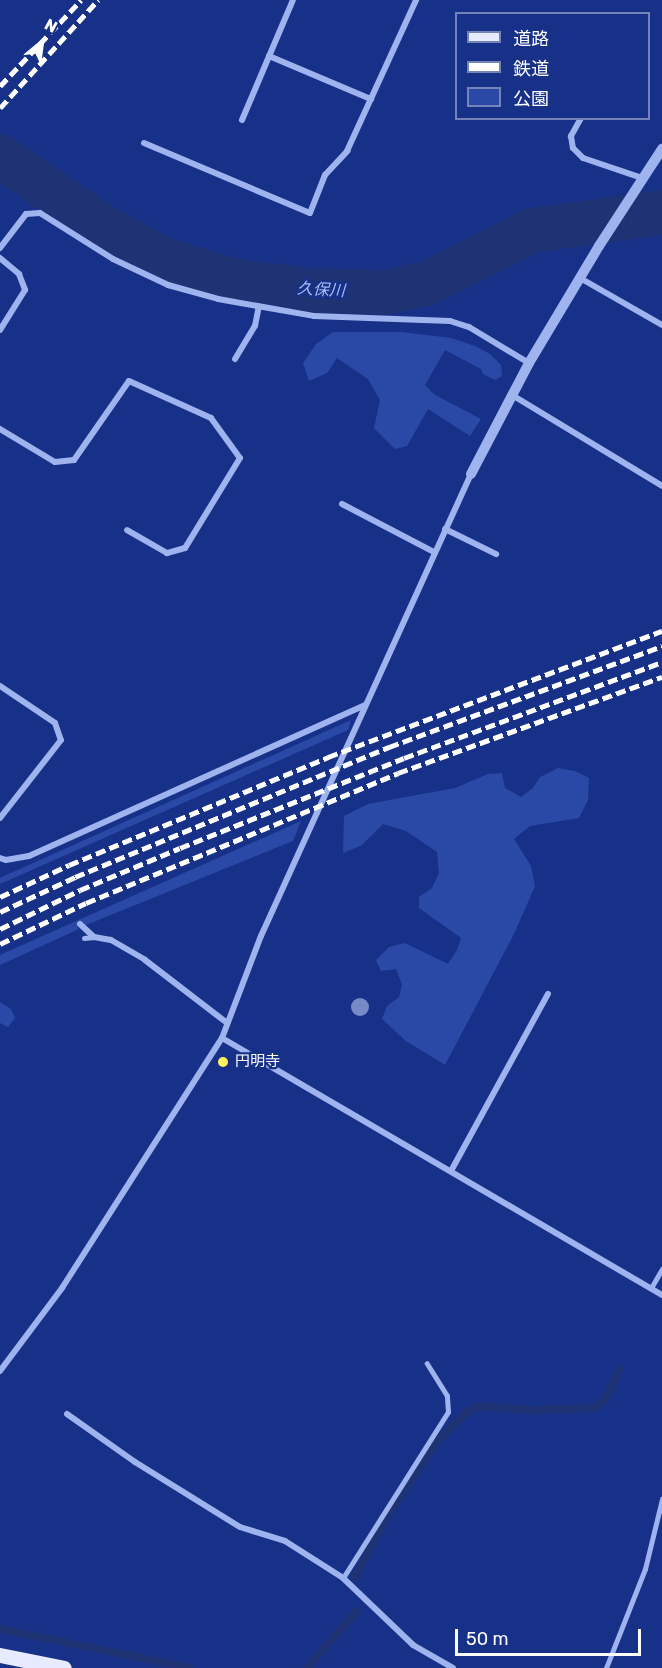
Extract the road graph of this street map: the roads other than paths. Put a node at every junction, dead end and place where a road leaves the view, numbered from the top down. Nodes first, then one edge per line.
1 (293, 0) edge
2 (416, 0) edge
3 (269, 56) junction
4 (371, 99) junction
5 (242, 120) dead end
6 (580, 120) edge
7 (144, 144) dead end
8 (662, 149) edge
9 (642, 177) junction
10 (0, 248) edge
11 (0, 258) edge
12 (580, 278) junction
13 (259, 306) junction
14 (662, 325) edge
15 (0, 330) edge
16 (235, 359) dead end
17 (529, 363) junction
18 (512, 395) junction
19 (0, 429) edge
20 (471, 474) joint
21 (662, 486) edge
22 (342, 504) dead end
23 (445, 529) junction
24 (127, 530) dead end
25 (434, 552) junction
26 (496, 554) dead end
27 (0, 686) edge
28 (366, 705) junction
29 (0, 818) edge
30 (0, 858) edge
31 (80, 924) dead end
32 (94, 937) junction
33 (84, 938) dead end
34 (548, 994) dead end
35 (227, 1023) junction
36 (222, 1038) junction
37 (451, 1171) junction
38 (662, 1269) edge
39 (651, 1288) junction
40 (662, 1295) edge
41 (427, 1364) dead end
42 (0, 1371) edge
43 (66, 1414) dead end
44 (662, 1499) edge
45 (343, 1578) junction
46 (0, 1655) edge
47 (64, 1668) edge
48 (453, 1668) edge
49 (606, 1668) edge

1 - 3 street
2 - 4 street
3 - 4 street
3 - 5 street
4 - 7 street
6 - 9 street
8 - 9 street
9 - 12 street
10 - 13 street
11 - 15 street
12 - 14 street
12 - 17 street
13 - 16 street
13 - 17 street
17 - 18 street
18 - 20 street
18 - 21 street
19 - 24 street
20 - 23 street
22 - 25 street
23 - 25 street
23 - 26 street
25 - 28 street
27 - 29 street
28 - 30 street
28 - 35 street
31 - 32 street
32 - 33 lane
32 - 35 street
34 - 37 street
35 - 36 street
36 - 37 street
36 - 42 street
37 - 39 street
38 - 39 lane
39 - 40 street
41 - 45 lane
43 - 45 street
44 - 49 lane
45 - 48 street
46 - 47 main road

